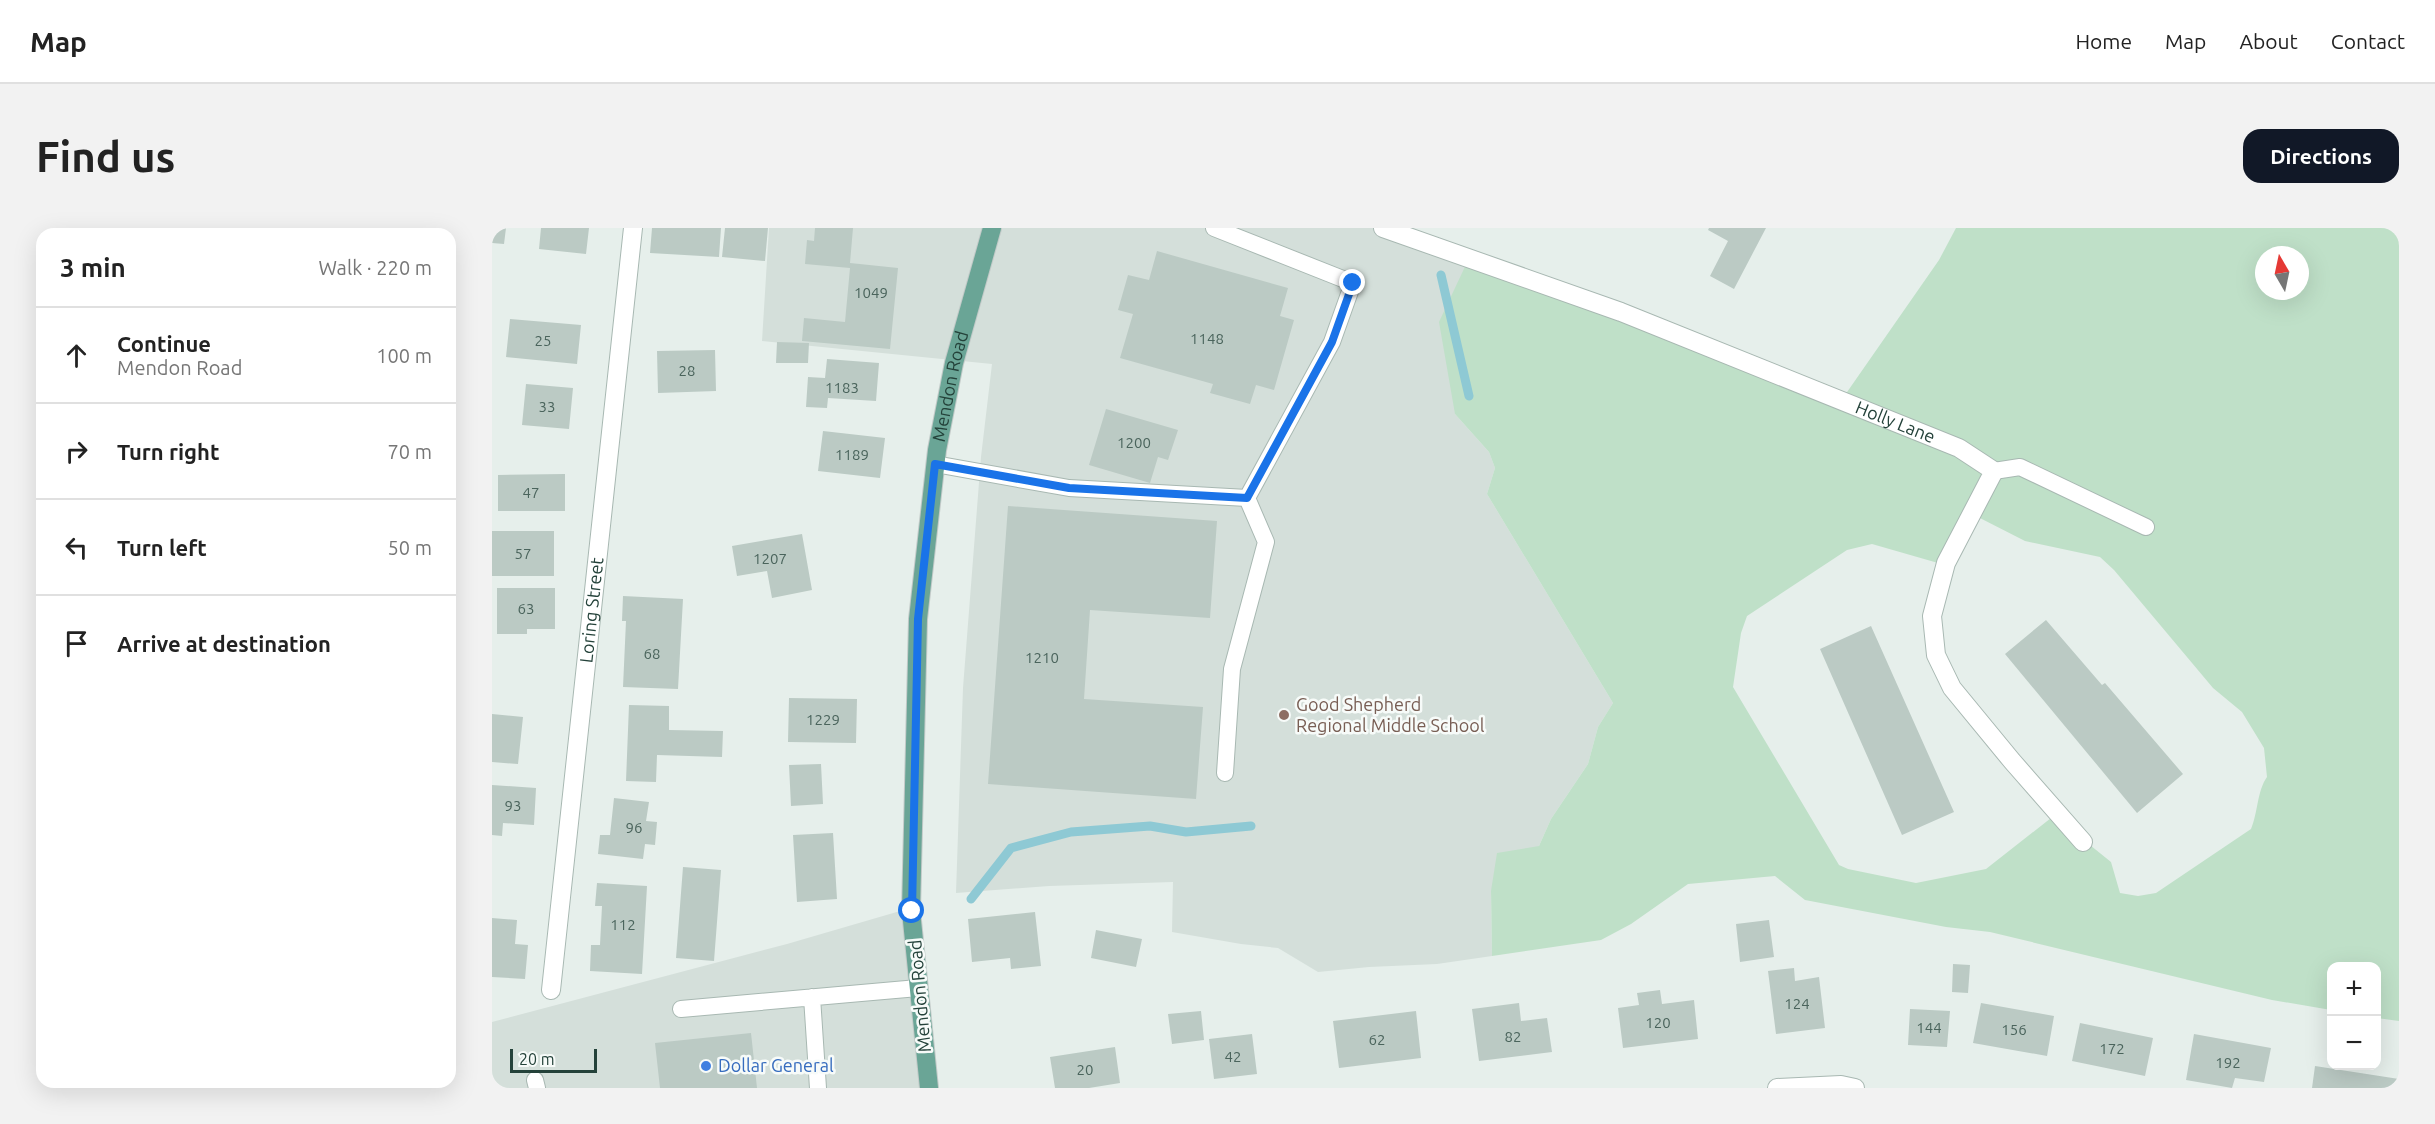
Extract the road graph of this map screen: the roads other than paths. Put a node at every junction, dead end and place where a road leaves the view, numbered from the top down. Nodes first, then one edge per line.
1 (633, 228) edge
2 (992, 228) edge
3 (1214, 228) edge
4 (1383, 228) edge
5 (935, 464) junction
6 (1994, 471) junction
7 (1247, 498) junction
8 (2146, 527) dead end
9 (1225, 773) dead end
10 (2083, 842) dead end
11 (918, 988) junction
12 (551, 990) dead end
13 (812, 998) junction
14 (681, 1009) dead end
15 (818, 1088) edge
16 (929, 1088) edge
17 (1777, 1088) edge
18 (1855, 1088) edge

1 - 12 street, Loring Street
2 - 5 main road, Mendon Road
3 - 7 lane
4 - 6 street, Holly Lane
5 - 7 lane
5 - 11 main road, Mendon Road
6 - 8 lane
6 - 10 street
7 - 9 lane
11 - 13 lane
11 - 16 main road, Mendon Road
13 - 14 lane
13 - 15 lane
17 - 18 street

